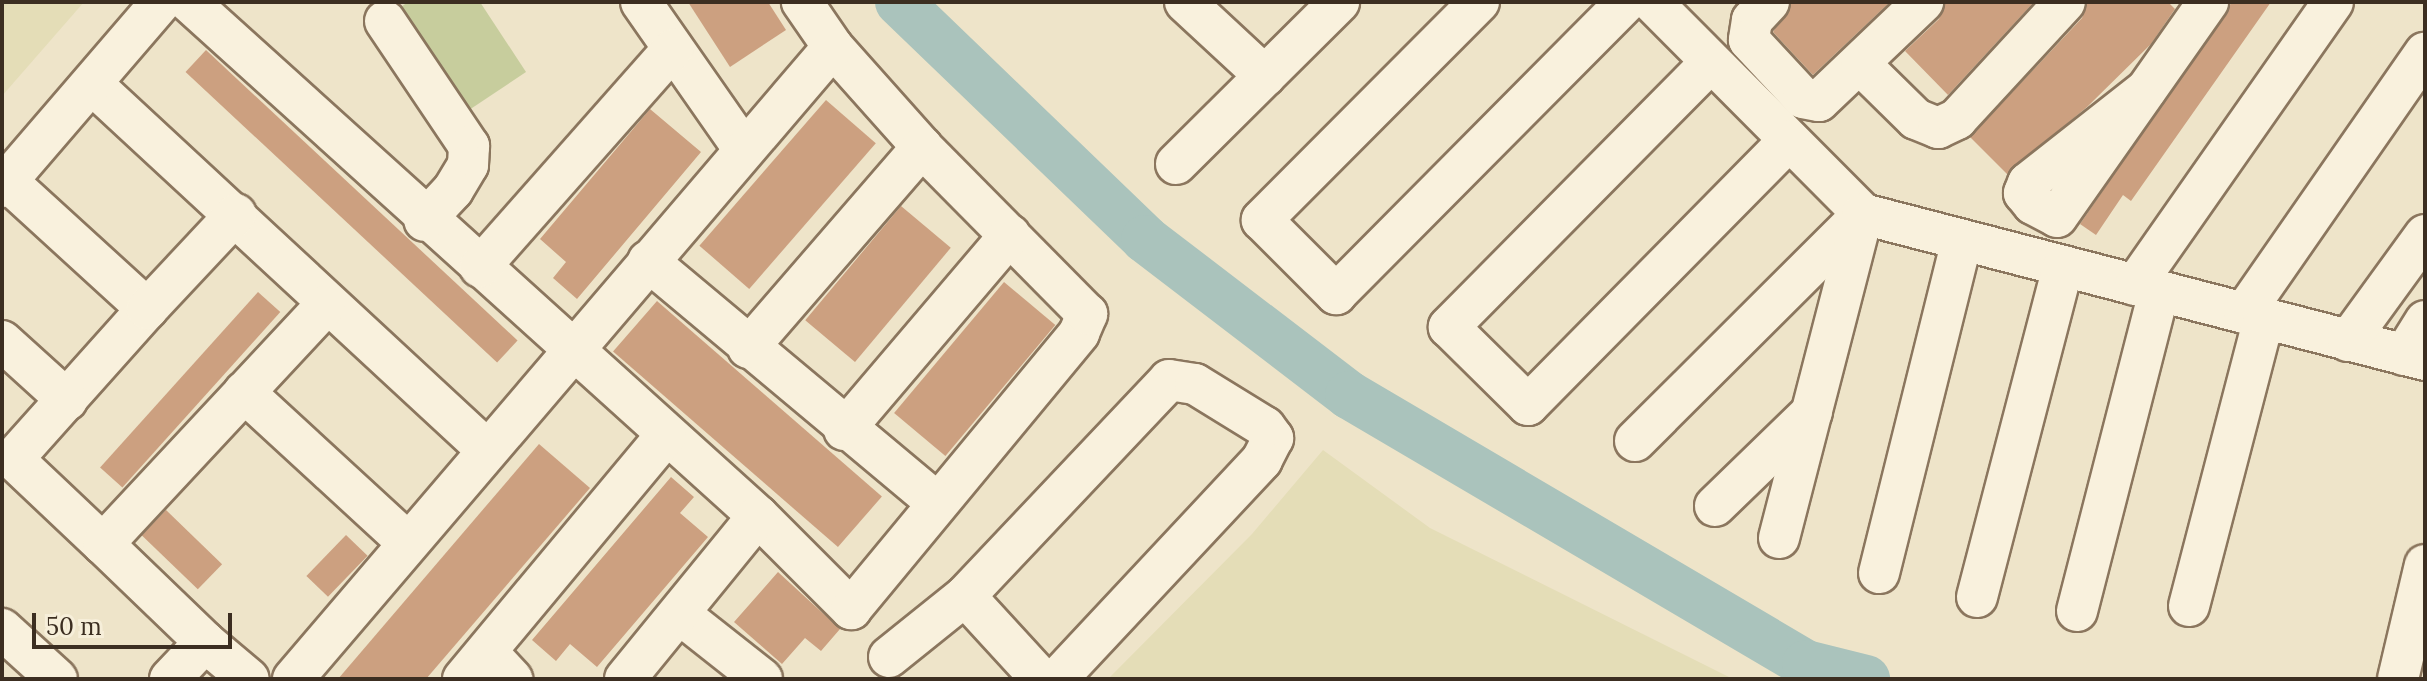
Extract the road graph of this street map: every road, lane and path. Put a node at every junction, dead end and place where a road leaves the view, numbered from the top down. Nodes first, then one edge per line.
1 (161, 2) edge
2 (641, 2) edge
3 (802, 2) edge
4 (1185, 2) edge
5 (1479, 2) edge
6 (1626, 2) edge
7 (1652, 2) edge
8 (1769, 2) edge
9 (1923, 2) edge
10 (2065, 2) edge
11 (2333, 2) edge
12 (1337, 3) edge
13 (2200, 5) edge
14 (205, 7) edge
15 (385, 21) dead end
16 (833, 47) junction
17 (673, 49) junction
18 (2425, 53) edge
19 (1711, 62) junction
20 (1861, 65) junction
21 (1265, 76) junction
22 (92, 84) junction
23 (2146, 90) dead end
24 (1789, 140) junction
25 (922, 147) junction
26 (743, 148) junction
27 (1176, 164) dead end
28 (4, 184) edge
29 (236, 214) junction
30 (1863, 214) junction
31 (424, 221) junction
32 (1010, 235) junction
33 (2425, 235) edge
34 (1962, 240) junction
35 (648, 261) junction
36 (2063, 266) junction
37 (480, 267) junction
38 (2147, 288) junction
39 (325, 306) junction
40 (147, 309) junction
41 (2254, 316) junction
42 (2425, 321) edge
43 (2, 341) edge
44 (2348, 341) junction
45 (573, 348) junction
46 (748, 348) junction
47 (2415, 358) edge
48 (244, 392) junction
49 (67, 400) junction
50 (1812, 412) junction
51 (844, 430) junction
52 (666, 435) junction
53 (1635, 441) dead end
54 (487, 450) junction
55 (937, 503) junction
56 (758, 516) junction
57 (408, 543) junction
58 (103, 544) junction
59 (2425, 565) edge
60 (1879, 573) dead end
61 (965, 596) junction
62 (1977, 597) dead end
63 (2189, 606) dead end
64 (851, 609) junction
65 (2077, 611) dead end
66 (681, 615) junction
67 (2, 629) edge
68 (205, 642) junction
69 (879, 668) edge
70 (487, 670) edge
71 (57, 679) edge
72 (170, 679) edge
73 (249, 679) edge
74 (293, 679) edge
75 (625, 679) edge
76 (762, 679) edge
77 (1041, 679) edge
78 (1057, 679) edge
79 (2398, 679) edge

1 - 22 street
2 - 17 street
3 - 16 street
4 - 21 street
5 - 6 street
7 - 19 street
8 - 20 street
9 - 20 street
10 - 20 street
11 - 38 street
12 - 21 street
13 - 23 street
14 - 31 street
15 - 31 street
16 - 25 street
16 - 26 street
17 - 26 street
17 - 37 street
18 - 41 street
19 - 24 street
19 - 24 street
21 - 27 street
22 - 28 street
22 - 29 street
24 - 30 street
25 - 32 street
25 - 46 street
26 - 35 street
28 - 40 street
29 - 39 street
29 - 40 street
30 - 34 street
30 - 50 street
30 - 53 street
31 - 37 street
32 - 51 street
32 - 55 street
33 - 44 street
34 - 36 street
34 - 60 street
35 - 45 street
35 - 46 street
36 - 38 street
36 - 62 street
37 - 45 street
38 - 41 street
38 - 65 street
39 - 48 street
39 - 54 street
40 - 49 street
41 - 44 street
41 - 63 street
42 - 47 street
43 - 49 street
44 - 47 street
45 - 52 street
45 - 54 street
46 - 51 street
48 - 57 street
48 - 58 street
49 - 58 street
50 - 50 street
51 - 55 street
52 - 56 street
52 - 70 street
54 - 57 street
55 - 64 street
56 - 64 street
56 - 66 street
57 - 74 street
58 - 68 street
59 - 79 street
61 - 69 street
61 - 77 street
61 - 78 street
64 - 69 street
66 - 75 street
66 - 76 street
67 - 71 street
68 - 72 street
68 - 73 street

